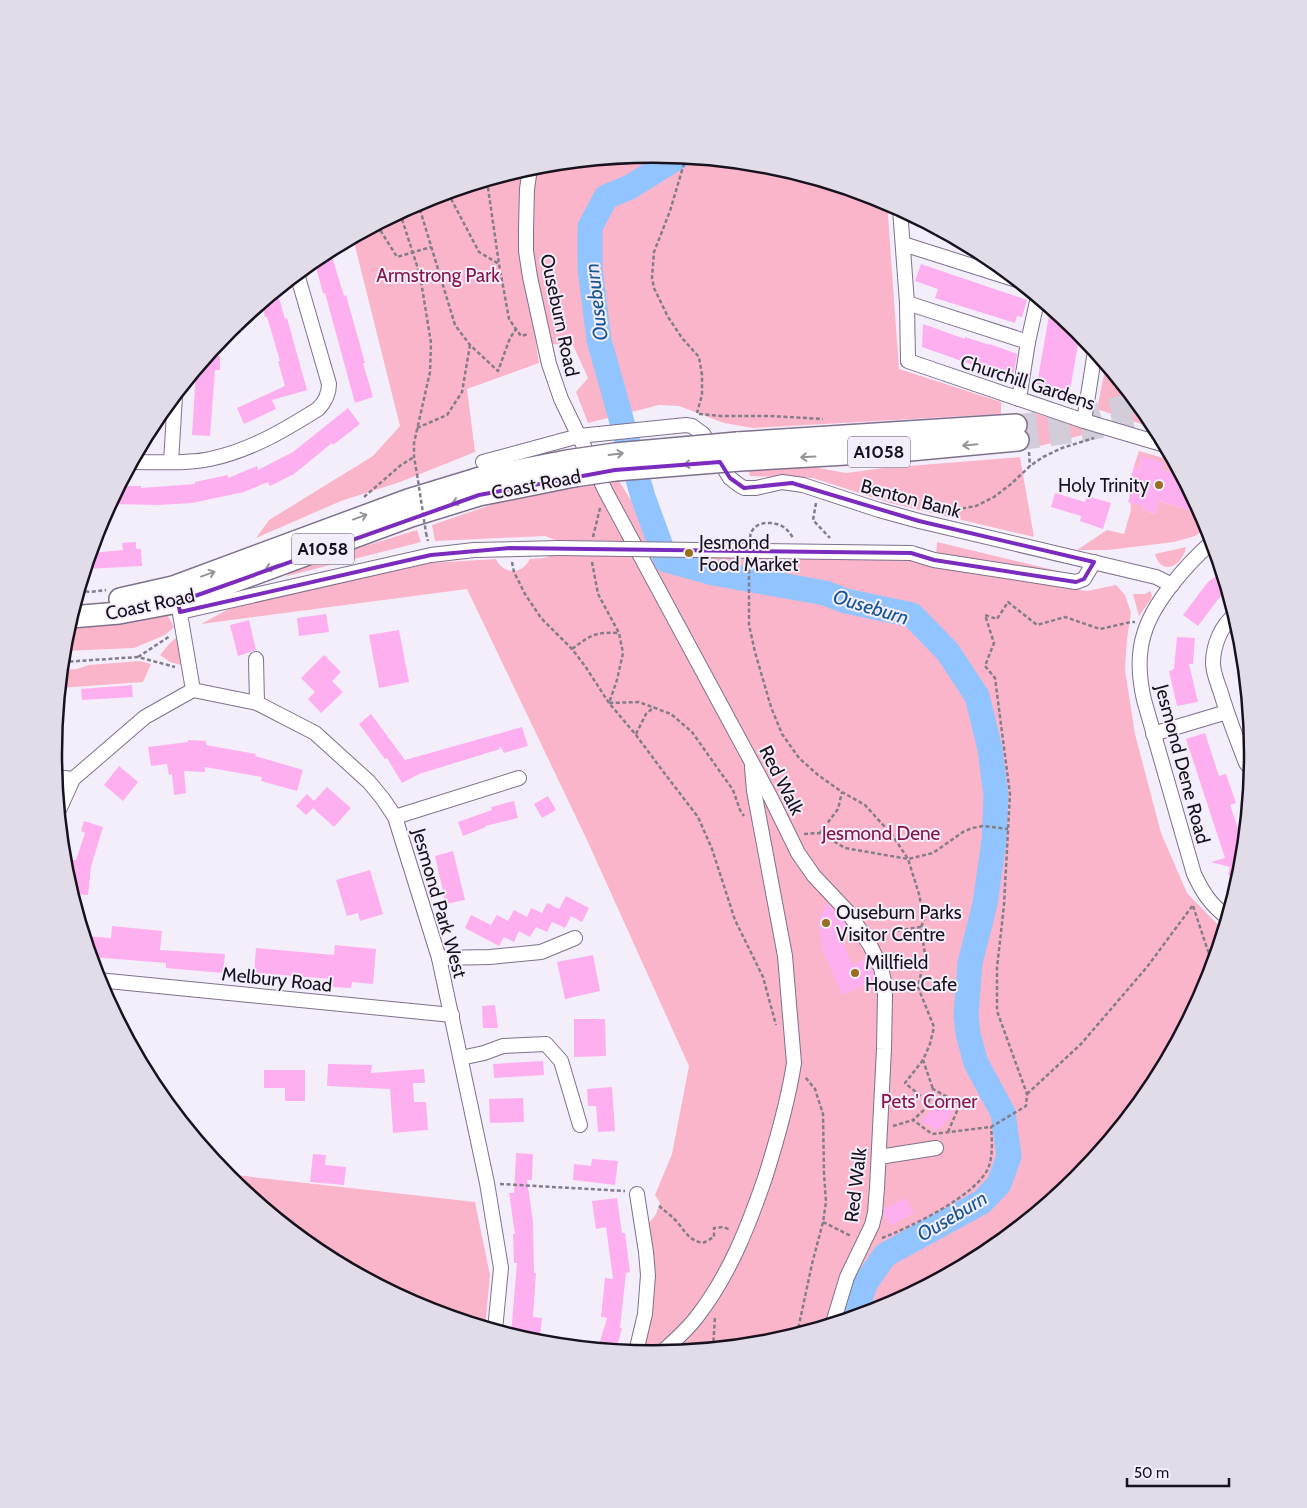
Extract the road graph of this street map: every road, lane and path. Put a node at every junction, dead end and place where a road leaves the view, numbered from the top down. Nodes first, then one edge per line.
1 (684, 164) edge
2 (529, 176) edge
3 (488, 187) edge
4 (451, 199) edge
5 (420, 211) edge
6 (901, 217) edge
7 (402, 219) edge
8 (380, 230) edge
9 (903, 244) junction
10 (431, 247) junction
11 (413, 253) junction
12 (499, 264) junction
13 (997, 274) edge
14 (299, 281) edge
15 (907, 303) junction
16 (1036, 304) edge
17 (516, 330) junction
18 (543, 331) junction
19 (1028, 342) junction
20 (470, 346) junction
21 (1094, 359) edge
22 (1019, 399) junction
23 (174, 409) edge
24 (831, 419) dead end
25 (695, 420) junction
26 (1084, 420) junction
27 (417, 428) junction
28 (1116, 430) junction
29 (1017, 433) tunnel mouth
30 (579, 436) junction
31 (1154, 441) edge
32 (414, 458) junction
33 (140, 462) edge
34 (171, 462) junction
35 (483, 462) dead end
36 (571, 469) junction
37 (819, 491) junction
38 (606, 492) junction
39 (362, 498) dead end
40 (948, 510) dead end
41 (426, 533) dead end
42 (593, 540) dead end
43 (750, 543) dead end
44 (796, 544) dead end
45 (829, 544) dead end
46 (1207, 547) edge
47 (510, 548) junction
48 (592, 558) dead end
49 (1094, 562) junction
50 (749, 563) dead end
51 (1172, 585) junction
52 (83, 603) edge
53 (179, 607) junction
54 (79, 617) edge
55 (1229, 621) edge
56 (1136, 622) dead end
57 (183, 626) junction
58 (619, 633) junction
59 (572, 648) junction
60 (138, 657) junction
61 (256, 659) dead end
62 (70, 662) edge
63 (190, 670) junction
64 (193, 690) junction
65 (257, 703) junction
66 (609, 704) junction
67 (654, 707) junction
68 (1227, 712) junction
69 (1153, 734) junction
70 (636, 735) junction
71 (1244, 757) edge
72 (752, 762) junction
73 (63, 778) edge
74 (519, 778) dead end
75 (73, 779) junction
76 (842, 792) junction
77 (65, 798) edge
78 (395, 817) junction
79 (762, 827) junction
80 (1008, 829) junction
81 (820, 833) junction
82 (788, 834) junction
83 (908, 859) junction
84 (1203, 893) junction
85 (1193, 905) junction
86 (1222, 913) edge
87 (921, 927) junction
88 (575, 938) dead end
89 (870, 944) junction
90 (1209, 955) edge
91 (439, 958) junction
92 (107, 981) edge
93 (452, 1015) junction
94 (777, 1030) dead end
95 (461, 1058) junction
96 (923, 1060) junction
97 (803, 1074) dead end
98 (932, 1089) junction
99 (1027, 1094) junction
100 (927, 1107) junction
101 (913, 1120) junction
102 (580, 1125) dead end
103 (991, 1127) junction
104 (880, 1128) junction
105 (948, 1132) junction
106 (936, 1148) dead end
107 (879, 1157) junction
108 (486, 1183) junction
109 (637, 1194) joint
110 (659, 1206) dead end
111 (823, 1222) junction
112 (742, 1238) junction
113 (865, 1239) junction
114 (835, 1316) edge
115 (495, 1323) edge
116 (798, 1327) edge
117 (638, 1345) edge
118 (671, 1345) edge

1 - 25 path
2 - 18 street, Ouseburn Road
3 - 12 path
4 - 12 path
5 - 10 path
6 - 9 street
7 - 11 path
8 - 11 path
9 - 13 street
9 - 15 street
10 - 11 path
10 - 20 path
11 - 27 path
12 - 17 path
14 - 34 street
15 - 19 street
15 - 22 street, Churchill Gardens
16 - 19 street
17 - 18 path
17 - 20 path
18 - 30 street, Ouseburn Road
19 - 22 street
20 - 27 path
21 - 26 street
22 - 26 street, Churchill Gardens
23 - 34 street
24 - 25 path
25 - 30 street
25 - 37 street, Benton Bank
26 - 28 street, Churchill Gardens
27 - 32 path
28 - 31 street, Churchill Gardens
28 - 40 path
29 - 36 highway, Coast Road / A1058, bridge
30 - 35 street
30 - 38 street, Red Walk
32 - 39 path
32 - 41 path, bridge
33 - 34 street
52 -> 36 highway, Coast Road / A1058
36 -> 53 highway, Coast Road / A1058
37 - 45 path
37 - 49 street, Benton Bank
38 - 42 path
38 - 72 street, Red Walk
43 - 44 path
46 - 51 street, Jesmond Dene Road
47 - 49 street, bridge
47 - 53 street
47 - 59 path
48 - 58 path
49 - 51 street, Benton Bank
50 - 76 path
51 - 69 street, Jesmond Dene Road
53 - 54 highway, Coast Road / A1058
53 - 57 street
55 - 68 street
56 - 80 path
57 - 60 path
57 - 63 street
58 - 59 path
58 - 66 path
59 - 66 path
60 - 62 path
60 - 63 path
61 - 65 street
63 - 64 street
64 - 65 street, Jesmond Park West
64 - 75 street
65 - 78 street, Jesmond Park West
66 - 67 path
66 - 70 path
67 - 70 path
67 - 79 path
68 - 69 street
68 - 71 street
69 - 84 street, Jesmond Dene Road
70 - 94 path
72 - 79 street
72 - 82 street, Red Walk
73 - 75 street
74 - 78 street
75 - 77 street
76 - 81 path
76 - 83 path
78 - 91 street, Jesmond Park West
79 - 112 street
80 - 83 path
80 - 99 path
81 - 82 path
81 - 83 path
82 - 89 street, Red Walk
83 - 87 path
84 - 85 path
84 - 86 street, Jesmond Dene Road
85 - 90 path
85 - 99 path
87 - 89 path
87 - 96 path
88 - 91 street
89 - 104 street, Red Walk
91 - 93 street, Jesmond Park West
92 - 93 street, Melbury Road
93 - 95 street, Jesmond Park West
95 - 102 street
95 - 108 street, Jesmond Park West
96 - 98 path
96 - 100 path
97 - 111 path
98 - 100 path
98 - 105 path
99 - 103 path
100 - 101 path
101 - 104 path
101 - 105 path
103 - 105 path
103 - 113 path
104 - 107 street, Red Walk
106 - 107 street
107 - 113 street, Red Walk
108 - 109 path
108 - 115 street, Jesmond Park West
109 - 117 street
110 - 112 path
111 - 113 path
111 - 116 path
112 - 118 street
113 - 114 street, Red Walk

